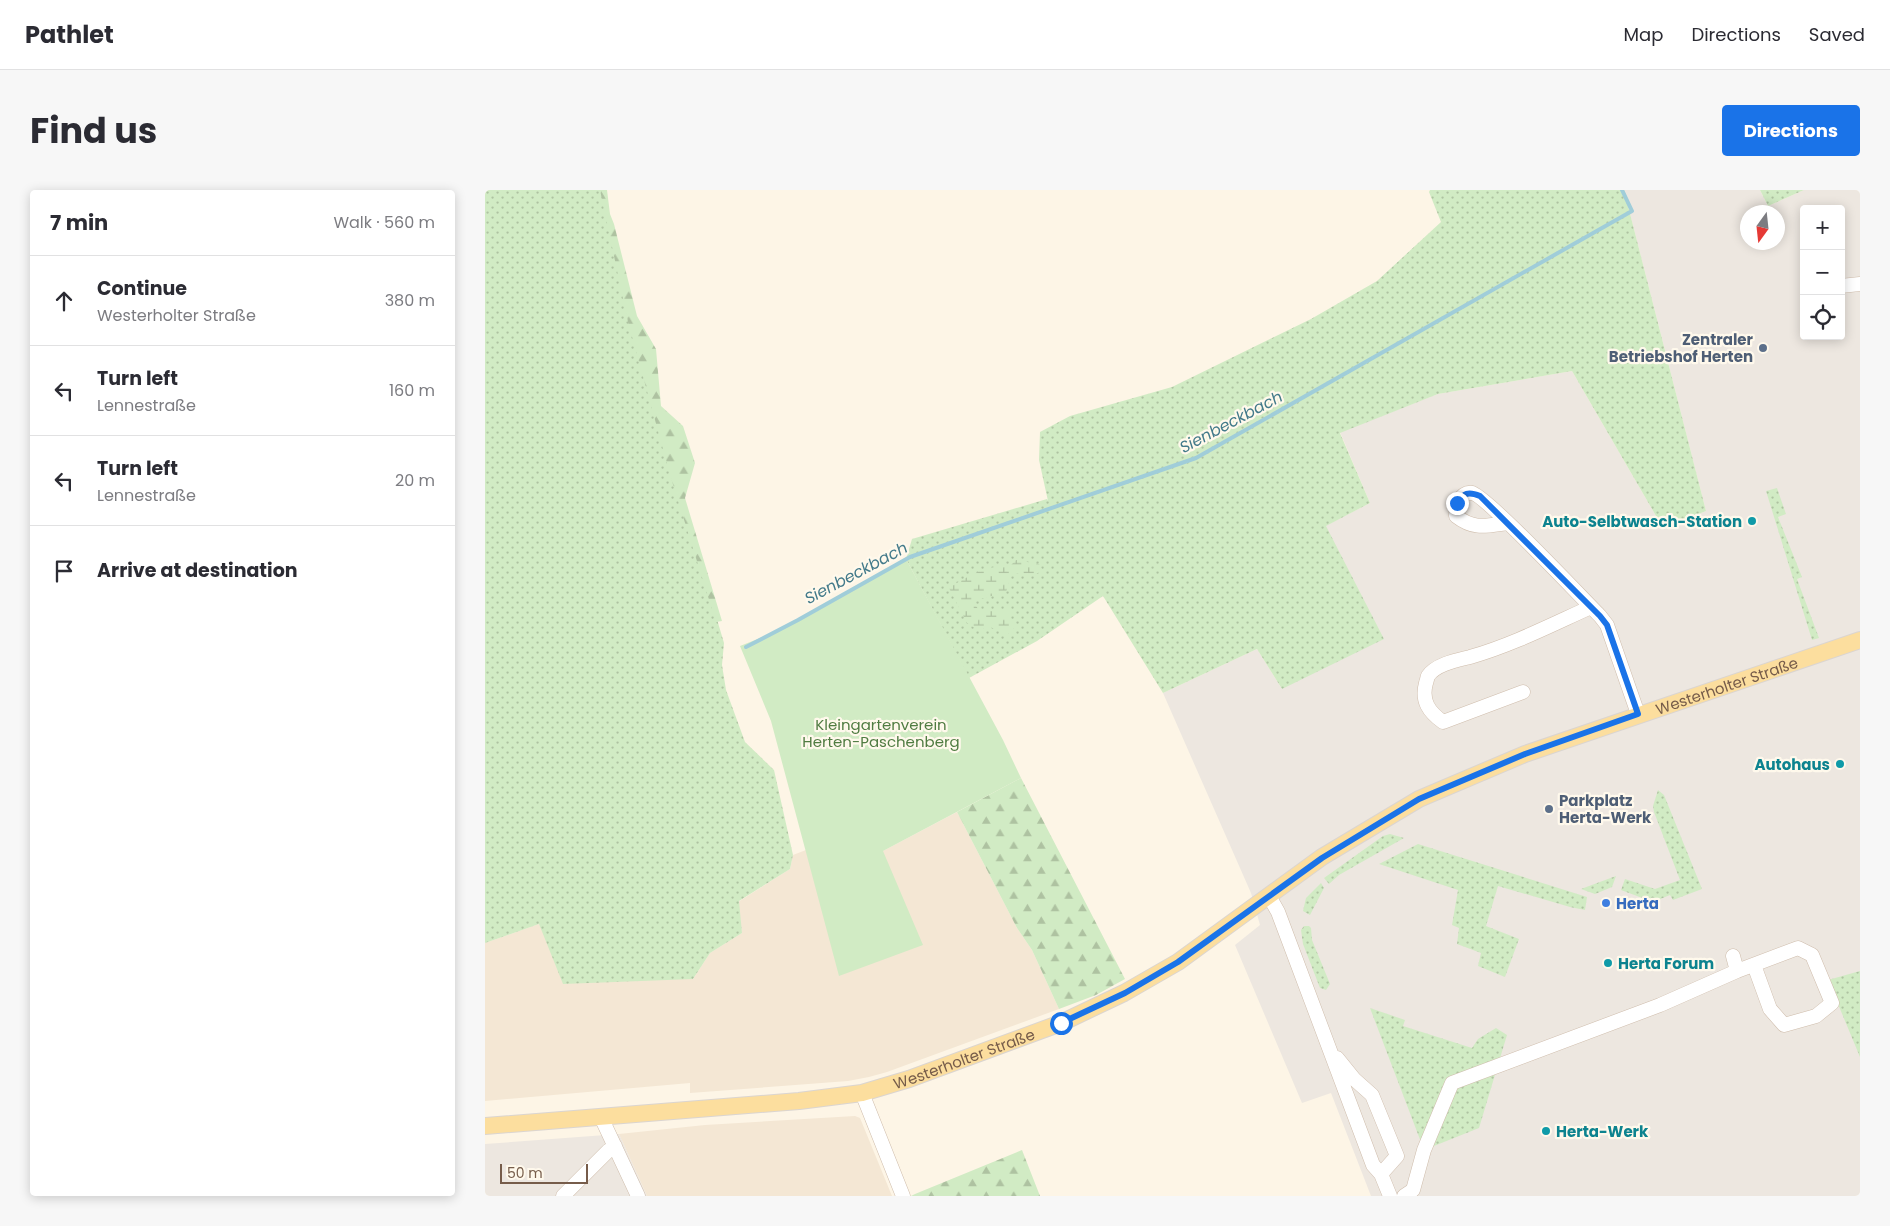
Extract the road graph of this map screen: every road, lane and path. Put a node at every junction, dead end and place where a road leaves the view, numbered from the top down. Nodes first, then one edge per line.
1 (1860, 284) edge
2 (1845, 286) edge
3 (1507, 522) dead end
4 (1591, 607) junction
5 (1860, 640) edge
6 (1523, 692) dead end
7 (1638, 714) junction
8 (1269, 896) junction
9 (1733, 956) dead end
10 (1754, 965) junction
11 (1737, 971) junction
12 (1330, 1050) junction
13 (862, 1093) junction
14 (601, 1117) junction
15 (485, 1126) edge
16 (615, 1146) junction
17 (1381, 1174) junction
18 (563, 1196) edge
19 (638, 1196) edge
20 (903, 1196) edge
21 (1390, 1196) edge
22 (1404, 1196) edge

1 - 2 street
3 - 4 street
4 - 6 street
4 - 7 street
5 - 7 main road, Westerholter Straße
7 - 8 main road, Westerholter Straße
8 - 12 street
8 - 13 main road, Westerholter Straße
9 - 11 street
10 - 10 street
10 - 11 street
11 - 22 street
12 - 17 street
12 - 17 street
13 - 14 main road, Westerholter Straße
13 - 20 street
14 - 15 main road, Westerholter Straße
14 - 16 street
16 - 18 street
16 - 19 street
17 - 21 street

